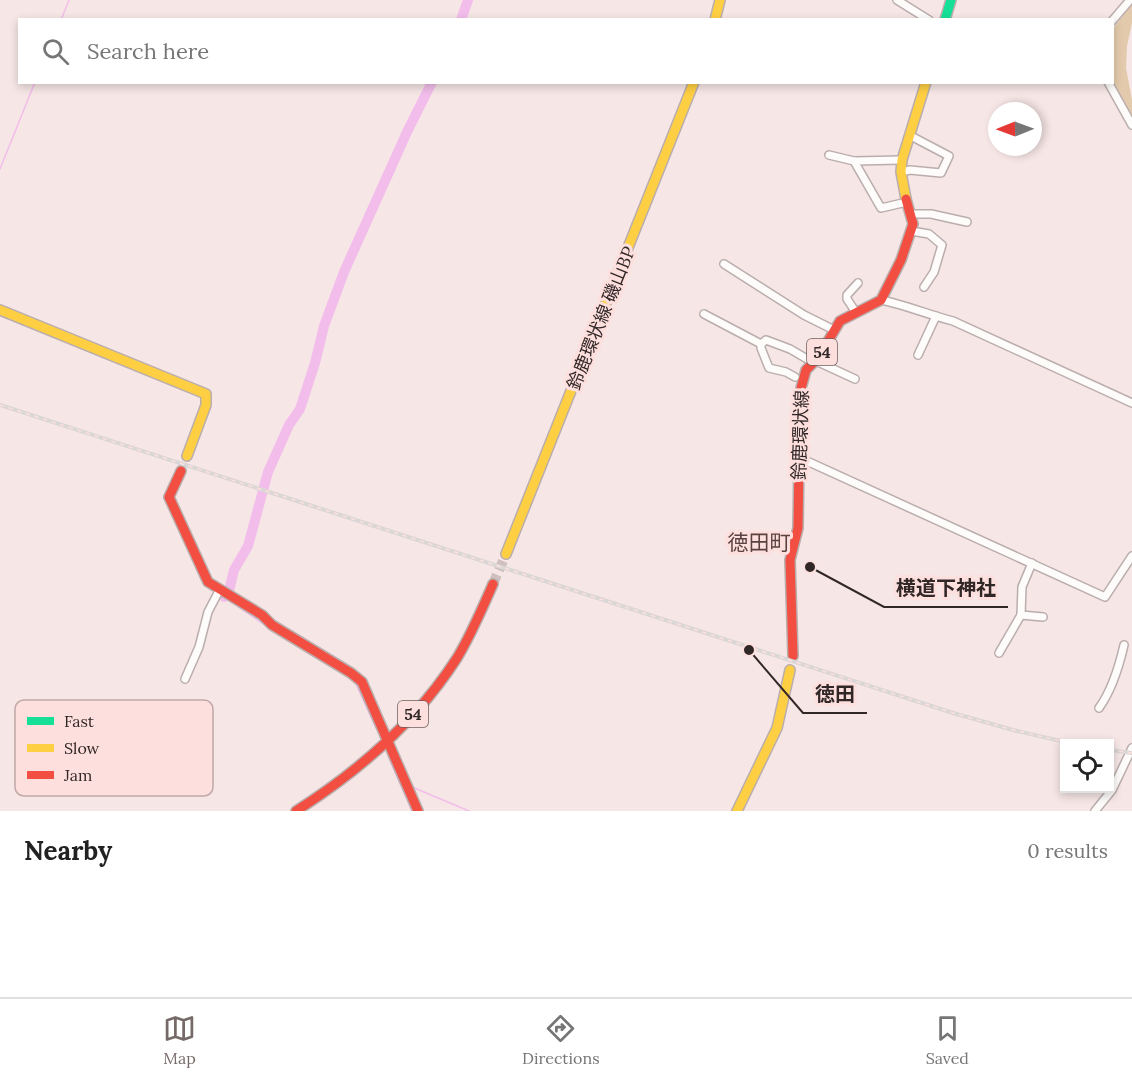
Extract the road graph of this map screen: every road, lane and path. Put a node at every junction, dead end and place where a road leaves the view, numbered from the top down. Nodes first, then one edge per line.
1 (720, 0) edge
2 (897, 0) edge
3 (951, 0) edge
4 (1130, 0) edge
5 (716, 18) edge
6 (926, 18) edge
7 (946, 18) edge
8 (1114, 20) edge
9 (693, 84) edge
10 (925, 84) edge
11 (1109, 84) edge
12 (1132, 125) edge
13 (909, 135) junction
14 (829, 155) dead end
15 (902, 160) junction
16 (854, 161) junction
17 (901, 172) junction
18 (907, 202) junction
19 (910, 214) junction
20 (967, 222) dead end
21 (911, 231) junction
22 (724, 264) dead end
23 (858, 283) dead end
24 (924, 287) dead end
25 (881, 300) junction
26 (0, 310) edge
27 (855, 311) junction
28 (704, 314) dead end
29 (936, 316) junction
30 (834, 330) junction
31 (761, 344) junction
32 (918, 356) dead end
33 (815, 362) junction
34 (795, 377) dead end
35 (855, 379) dead end
36 (1132, 403) edge
37 (188, 456) dead end
38 (798, 457) junction
39 (182, 471) dead end
40 (506, 554) tunnel mouth
41 (1132, 556) edge
42 (1032, 563) junction
43 (493, 584) tunnel mouth
44 (220, 589) junction
45 (1021, 615) junction
46 (1043, 617) dead end
47 (1124, 645) dead end
48 (999, 653) dead end
49 (793, 656) dead end
50 (790, 670) dead end
51 (185, 679) dead end
52 (1099, 708) dead end
53 (387, 741) junction
54 (1132, 748) edge
55 (296, 811) edge
56 (418, 811) edge
57 (737, 811) edge
58 (1095, 811) edge

1 - 5 main road
2 - 6 street
3 - 7 main road
4 - 8 street
9 - 40 main road, 鈴鹿環状線 磯山BP
10 - 13 main road
11 - 12 street
13 - 15 main road
13 - 17 street
14 - 16 street
15 - 16 street
15 - 17 main road
16 - 18 street
17 - 18 main road
18 - 19 main road
19 - 20 street
19 - 21 main road
21 - 24 street
21 - 25 main road
22 - 30 street
23 - 27 street
25 - 27 main road, 鈴鹿環状線 / 54
25 - 29 street
26 - 37 main road
27 - 30 main road, 鈴鹿環状線 / 54
28 - 31 street
29 - 32 street
29 - 36 street
30 - 33 main road, 鈴鹿環状線 / 54
31 - 33 street
31 - 34 street
33 - 35 street
33 - 38 main road, 鈴鹿環状線 / 54
38 - 42 street
38 - 49 main road, 鈴鹿環状線 / 54
39 - 44 main road
41 - 42 street
42 - 45 street
43 - 53 main road, 54
44 - 51 street
44 - 53 main road
45 - 46 street
45 - 48 street
47 - 52 street
50 - 57 main road
53 - 55 main road, 54
53 - 56 main road
54 - 58 street

